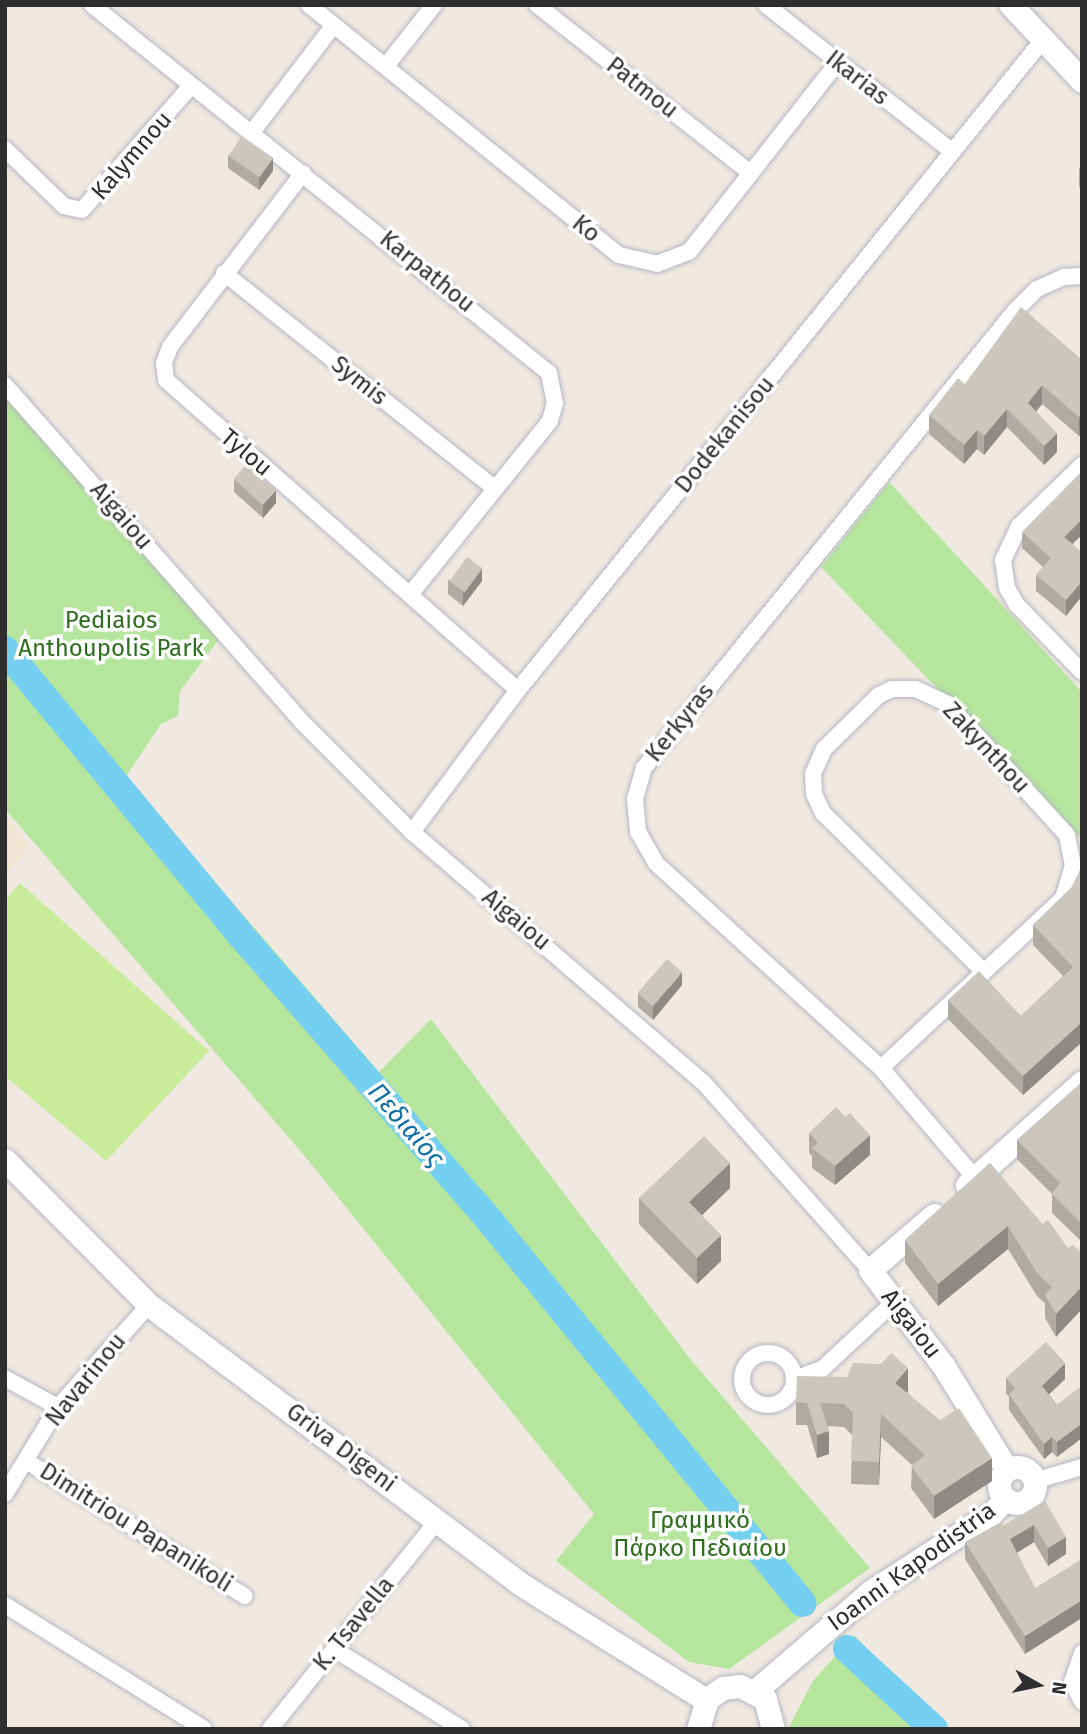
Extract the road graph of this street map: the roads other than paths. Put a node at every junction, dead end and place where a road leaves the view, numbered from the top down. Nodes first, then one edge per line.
1 (92, 5) edge
2 (309, 5) edge
3 (434, 5) edge
4 (537, 5) edge
5 (766, 5) edge
6 (1011, 5) edge
7 (332, 26) junction
8 (1042, 41) junction
9 (837, 62) junction
10 (386, 66) junction
11 (1082, 81) edge
12 (191, 86) junction
13 (253, 131) junction
14 (5, 149) edge
15 (950, 150) junction
16 (748, 172) junction
17 (303, 173) junction
18 (224, 273) junction
19 (1082, 276) edge
20 (5, 385) edge
21 (1082, 465) edge
22 (494, 488) junction
23 (411, 593) junction
24 (1082, 672) edge
25 (519, 690) junction
26 (412, 832) junction
27 (984, 972) junction
28 (881, 1068) junction
29 (1082, 1082) edge
30 (5, 1160) edge
31 (975, 1178) junction
32 (870, 1270) junction
33 (894, 1301) junction
34 (149, 1305) junction
35 (5, 1378) edge
36 (794, 1379) edge
37 (58, 1407) junction
38 (26, 1461) junction
39 (1082, 1467) edge
40 (1007, 1470) junction
41 (1034, 1481) junction
42 (5, 1494) edge
43 (1005, 1499) junction
44 (438, 1520) junction
45 (245, 1596) dead end
46 (5, 1605) edge
47 (334, 1648) junction
48 (1082, 1653) edge
49 (755, 1691) junction
50 (706, 1700) junction
51 (1082, 1702) edge
52 (204, 1729) edge
53 (270, 1729) edge
54 (462, 1729) edge
55 (698, 1729) edge
56 (772, 1729) edge

1 - 12 street, Karpathou
2 - 7 street, Ko
3 - 10 street
4 - 16 street, Patmou
5 - 9 street, Ikarias
6 - 8 street
7 - 10 street, Ko
7 - 13 street
8 - 11 street
8 - 15 street, Dodekanisou
9 - 15 street, Ikarias
9 - 16 street, Ko
10 - 16 street, Ko
12 - 13 street, Karpathou
12 - 14 street, Kalymnou
13 - 17 street, Karpathou
15 - 25 street, Dodekanisou
17 - 18 street, Tylou
17 - 22 street, Karpathou
18 - 22 street, Symis
18 - 23 street, Tylou
19 - 28 street, Kerkyras
20 - 26 street, Aigaiou
21 - 24 street
22 - 23 street, Karpathou
23 - 25 street, Tylou
25 - 26 street, Dodekanisou
26 - 32 street, Aigaiou
27 - 27 street, Zakynthou
27 - 28 street, Zakynthou
28 - 31 street, Kerkyras
29 - 31 street
30 - 34 street, Griva Digeni
31 - 32 street
32 - 33 street, Aigaiou
33 - 36 street
33 - 40 street, Aigaiou
34 - 37 street, Navarinou
34 - 44 street, Griva Digeni
35 - 37 street
37 - 38 street, Navarinou
38 - 42 street, Navarinou
38 - 45 street, Dimitriou Papanikoli
39 - 41 street
40 - 41 street
40 - 43 street
41 - 43 street
43 - 49 street, Ioanni Kapodistria
44 - 47 street, K. Tsavella
44 - 50 street, Griva Digeni
46 - 52 street
47 - 53 street, K. Tsavella
47 - 54 street
48 - 51 street
49 - 50 street
49 - 56 street
50 - 55 street

